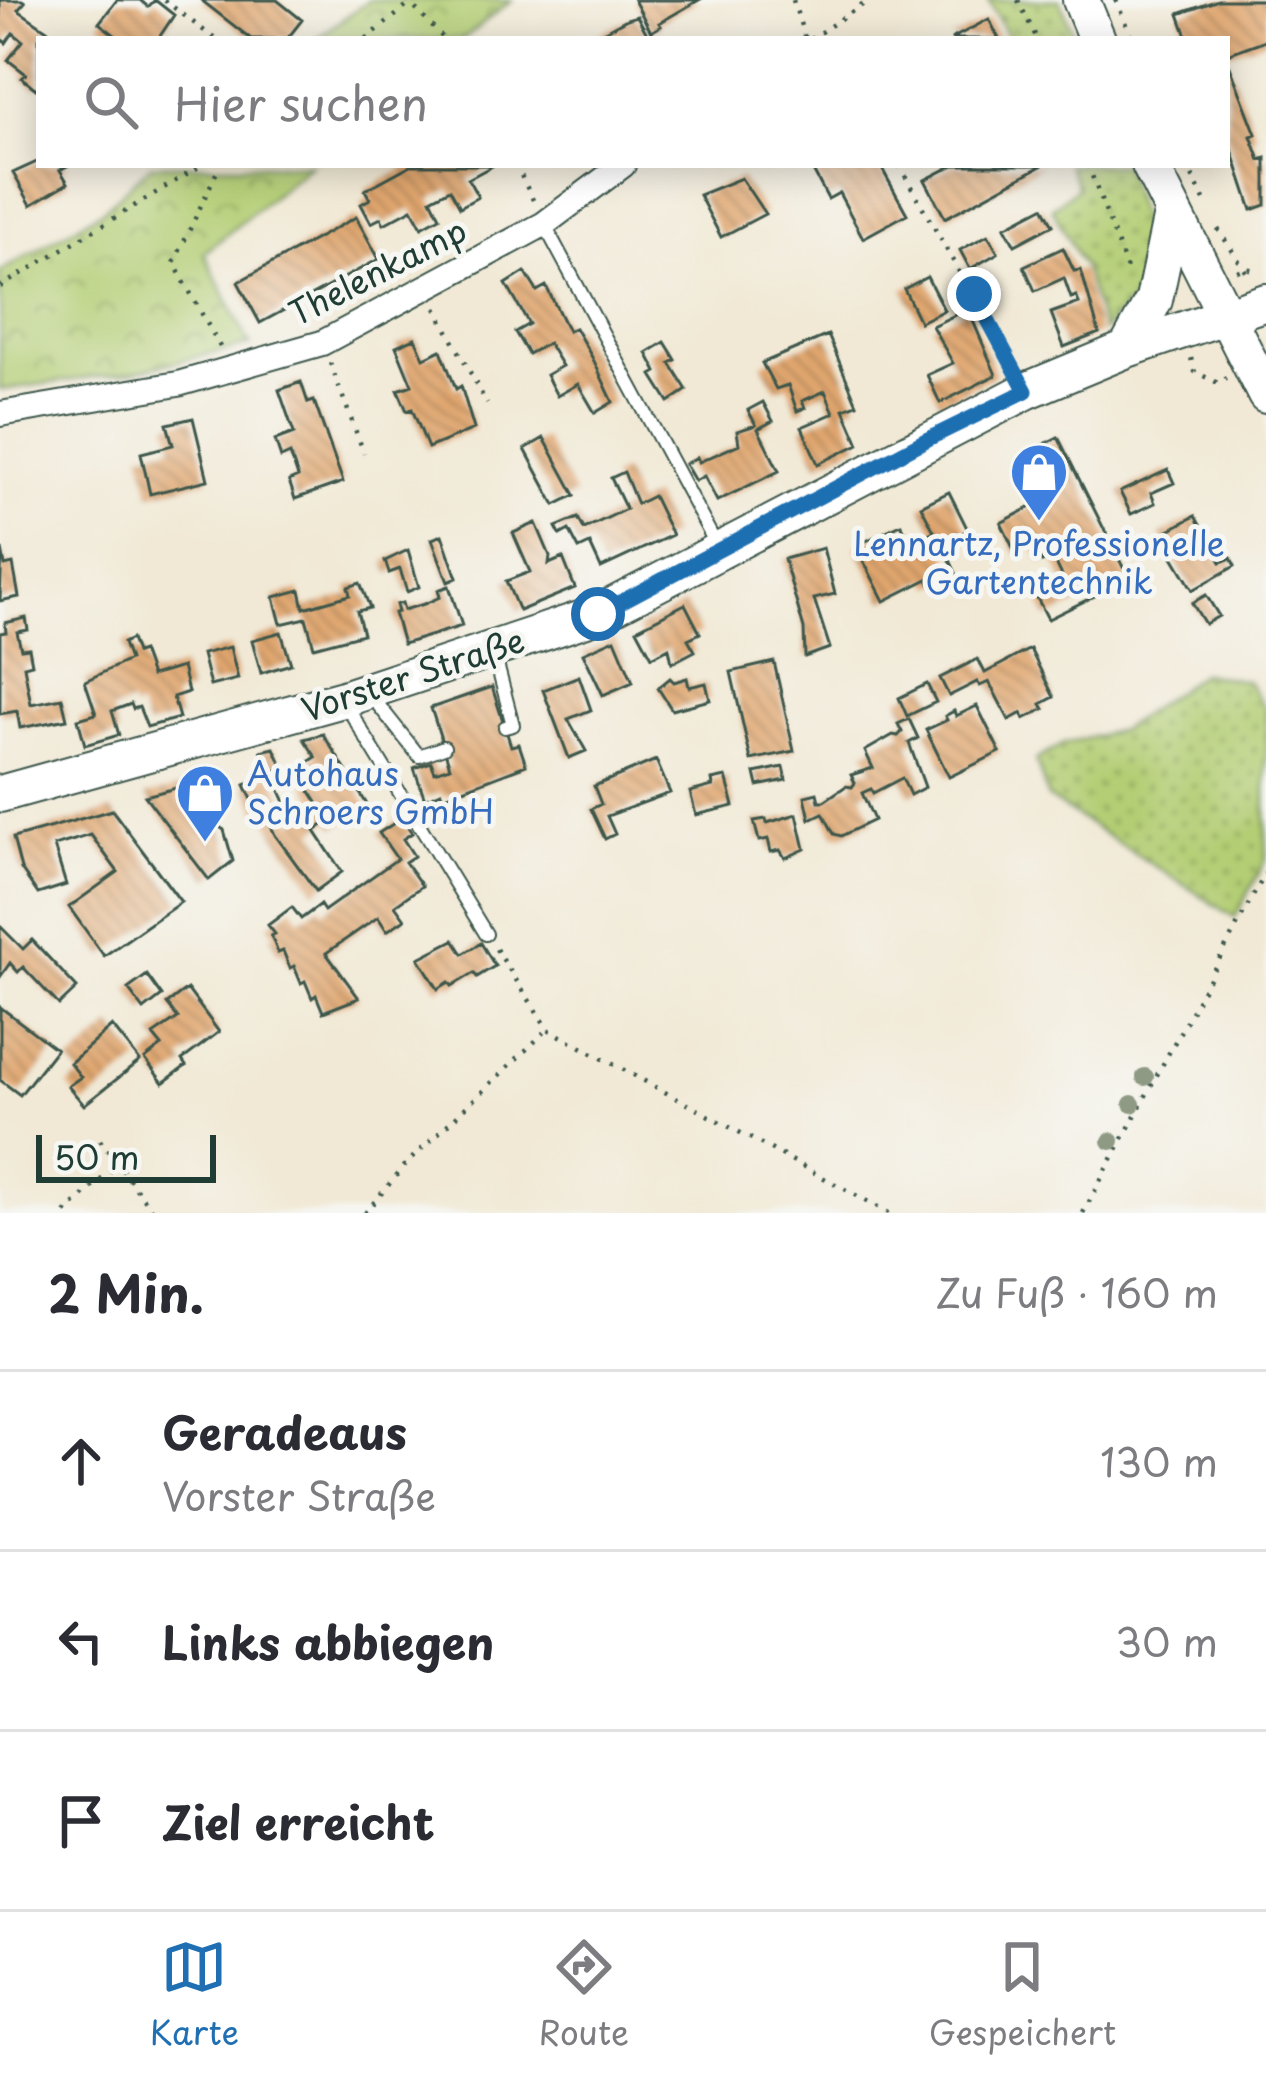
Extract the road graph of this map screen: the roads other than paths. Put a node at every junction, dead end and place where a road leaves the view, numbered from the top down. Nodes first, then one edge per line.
1 (1081, 0) edge
2 (1096, 36) edge
3 (619, 168) edge
4 (1151, 168) edge
5 (1172, 214) junction
6 (544, 224) junction
7 (1266, 302) edge
8 (1223, 314) junction
9 (1127, 349) junction
10 (1266, 395) edge
11 (0, 414) edge
12 (720, 552) junction
13 (494, 651) junction
14 (355, 695) junction
15 (505, 727) dead end
16 (444, 746) dead end
17 (0, 794) edge
18 (486, 934) road end

1 - 2 main road
3 - 6 street, Thelenkamp
4 - 5 main road
5 - 8 main road
5 - 9 main road
6 - 11 street, Thelenkamp
6 - 12 lane
7 - 8 main road, Vorster Straße
8 - 9 main road, Vorster Straße
8 - 10 main road
9 - 12 main road, Vorster Straße
12 - 13 main road, Vorster Straße
13 - 14 main road, Vorster Straße
13 - 15 lane
14 - 16 lane
14 - 17 main road, Vorster Straße
14 - 18 lane

